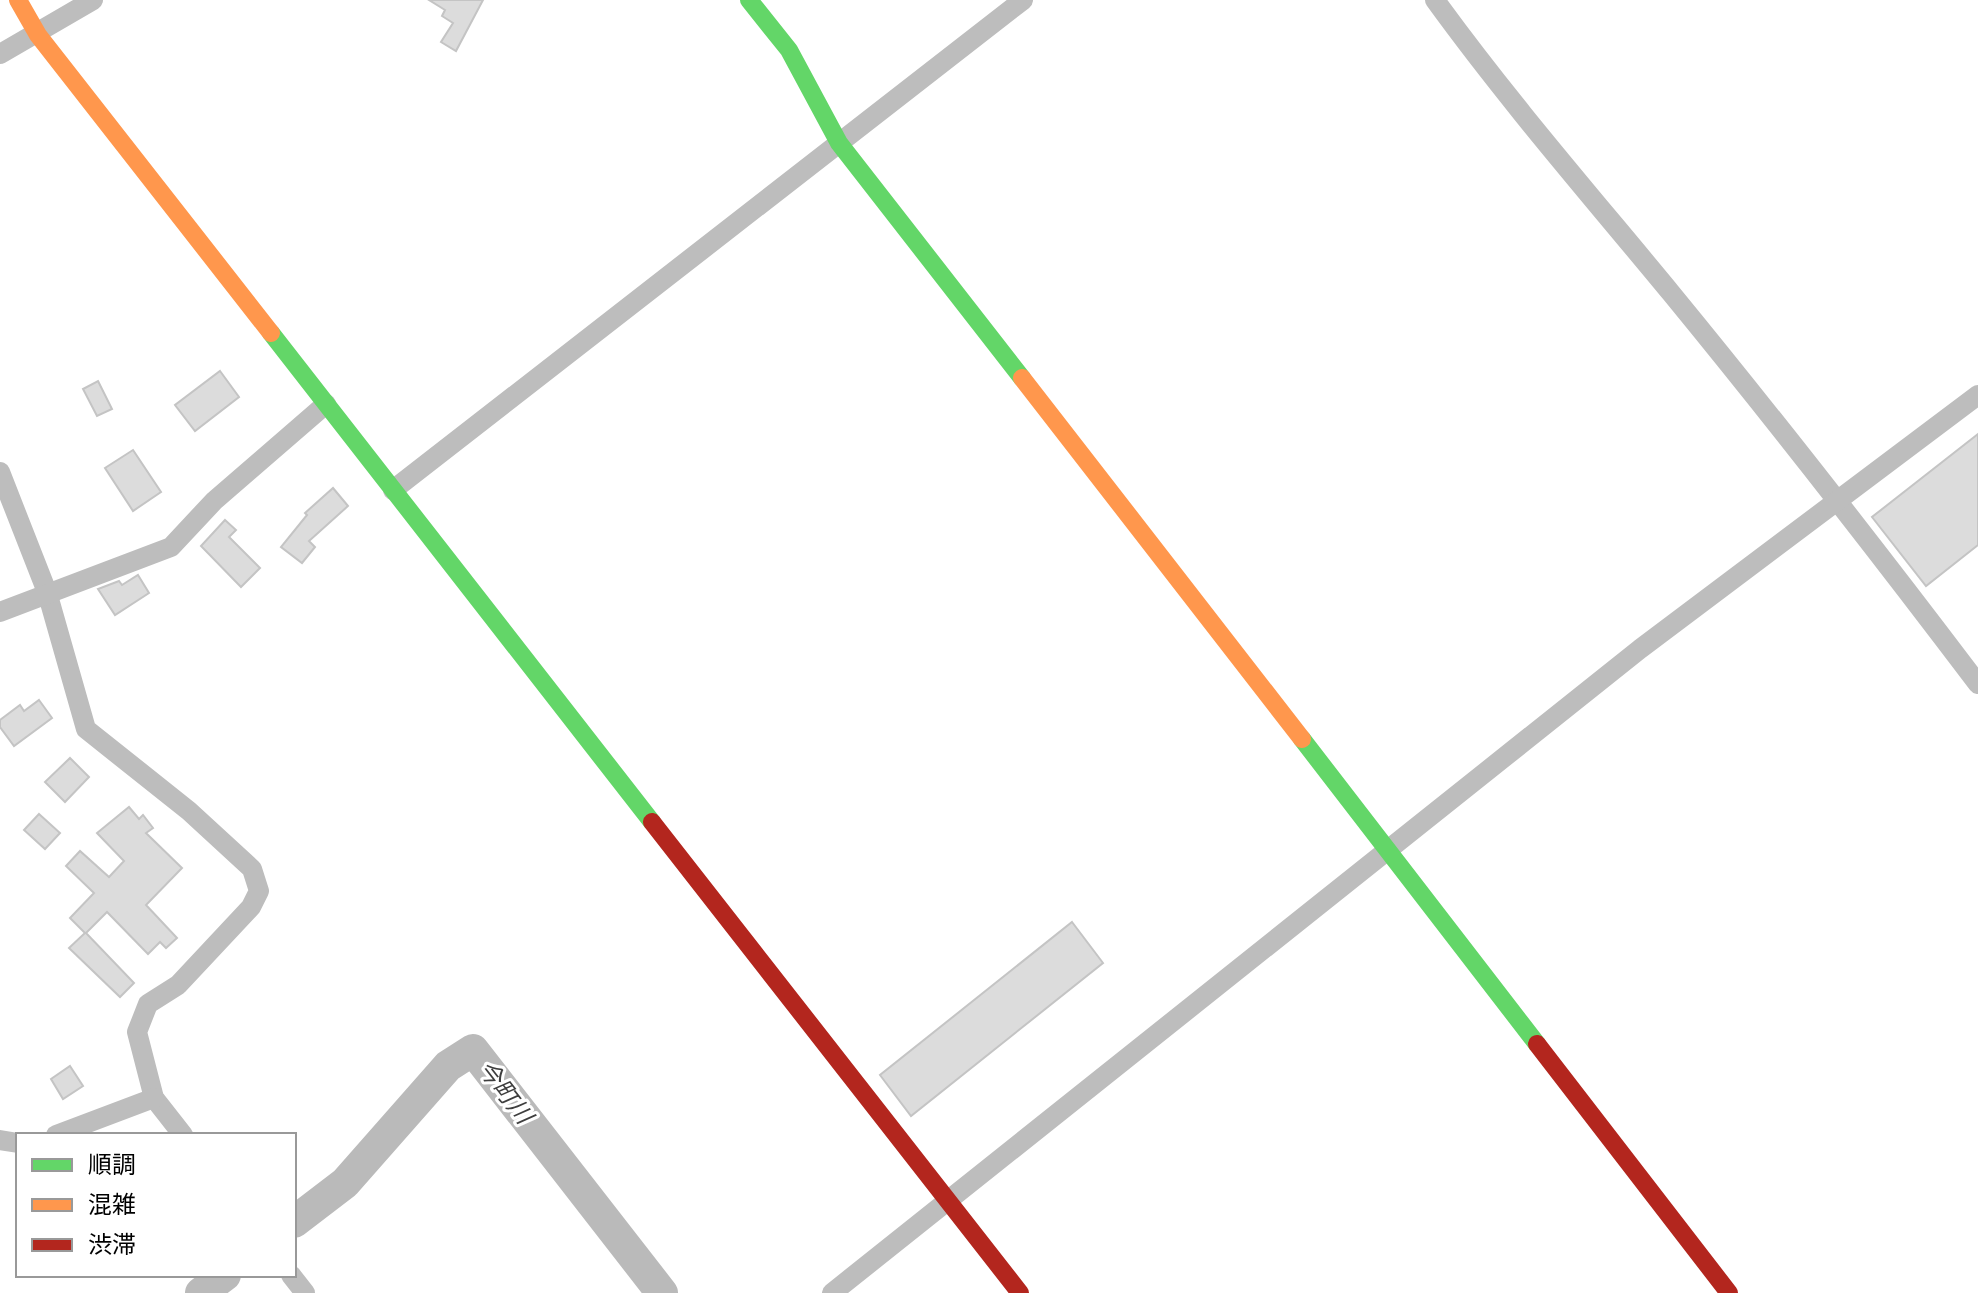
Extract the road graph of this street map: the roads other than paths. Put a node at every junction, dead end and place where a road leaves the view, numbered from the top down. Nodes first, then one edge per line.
1 (18, 0) edge
2 (93, 0) edge
3 (749, 0) edge
4 (1023, 0) edge
5 (1435, 0) edge
6 (38, 35) junction
7 (0, 54) edge
8 (839, 143) junction
9 (1978, 395) edge
10 (326, 404) junction
11 (0, 472) edge
12 (393, 490) junction
13 (1837, 502) junction
14 (47, 592) junction
15 (0, 612) edge
16 (1978, 684) edge
17 (1390, 850) junction
18 (154, 1098) junction
19 (61, 1133) edge
20 (181, 1133) edge
21 (949, 1202) junction
22 (293, 1277) edge
23 (305, 1293) edge
24 (832, 1293) edge
25 (1020, 1293) edge
26 (1729, 1293) edge

1 - 6 street
2 - 6 street
3 - 8 street
4 - 8 street
5 - 13 street
6 - 7 street
6 - 10 street
8 - 12 street
8 - 17 street
9 - 13 street
10 - 12 street
10 - 14 street
11 - 14 street
12 - 21 street
13 - 16 street
13 - 17 street
14 - 15 street
14 - 18 street
17 - 21 street
17 - 26 street
18 - 19 street
18 - 20 street
21 - 24 street
21 - 25 street
22 - 23 street

